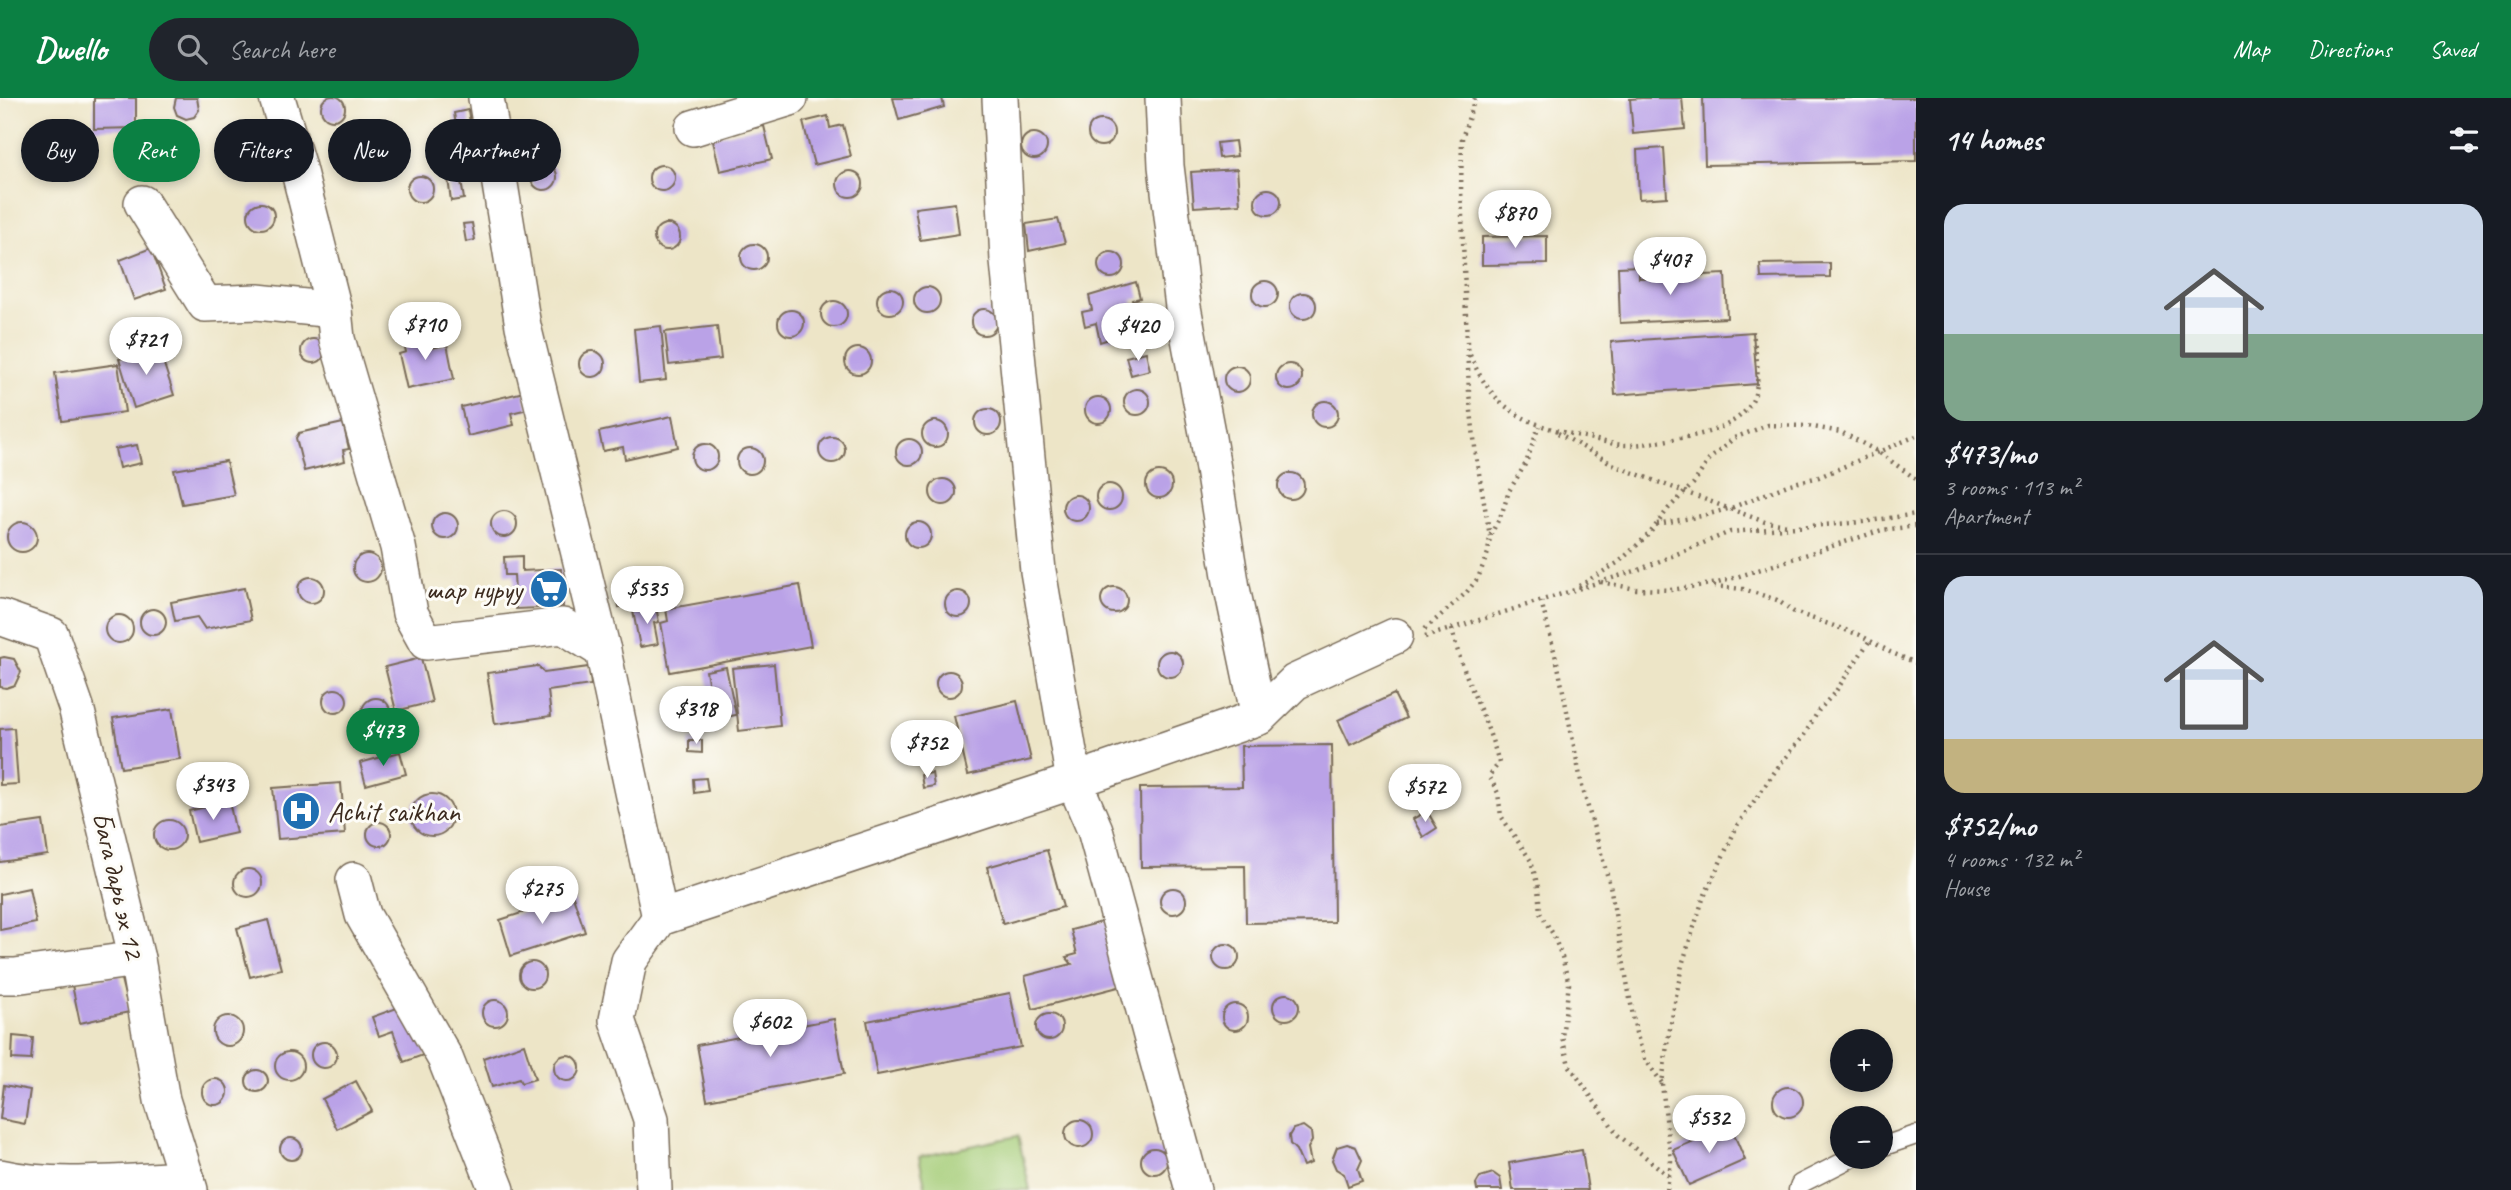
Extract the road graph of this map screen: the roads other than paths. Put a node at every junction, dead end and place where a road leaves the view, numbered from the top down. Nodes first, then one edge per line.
1 (277, 98) edge
2 (486, 98) edge
3 (790, 98) edge
4 (1000, 98) edge
5 (1163, 98) edge
6 (693, 128) dead end
7 (142, 203) dead end
8 (334, 310) junction
9 (0, 617) edge
10 (1401, 639) road end
11 (603, 651) junction
12 (1259, 717) junction
13 (1074, 781) junction
14 (354, 880) dead end
15 (660, 918) junction
16 (137, 959) junction
17 (0, 976) edge
18 (1916, 1135) edge
19 (1893, 1143) edge
20 (1830, 1169) edge
21 (0, 1177) edge
22 (188, 1184) edge
23 (497, 1190) edge
24 (654, 1190) edge
25 (1193, 1190) edge
26 (1798, 1190) edge

1 - 8 street
2 - 11 street
3 - 6 street
4 - 13 street
5 - 12 street
7 - 8 street
8 - 11 street
9 - 16 street, Бага дарь эх 12
10 - 12 street
11 - 15 street
12 - 13 street
13 - 15 street
13 - 25 street
14 - 23 street
15 - 24 street
16 - 17 street
16 - 22 street, Бага дарь эх 12
18 - 19 lane
20 - 26 lane
21 - 22 street

